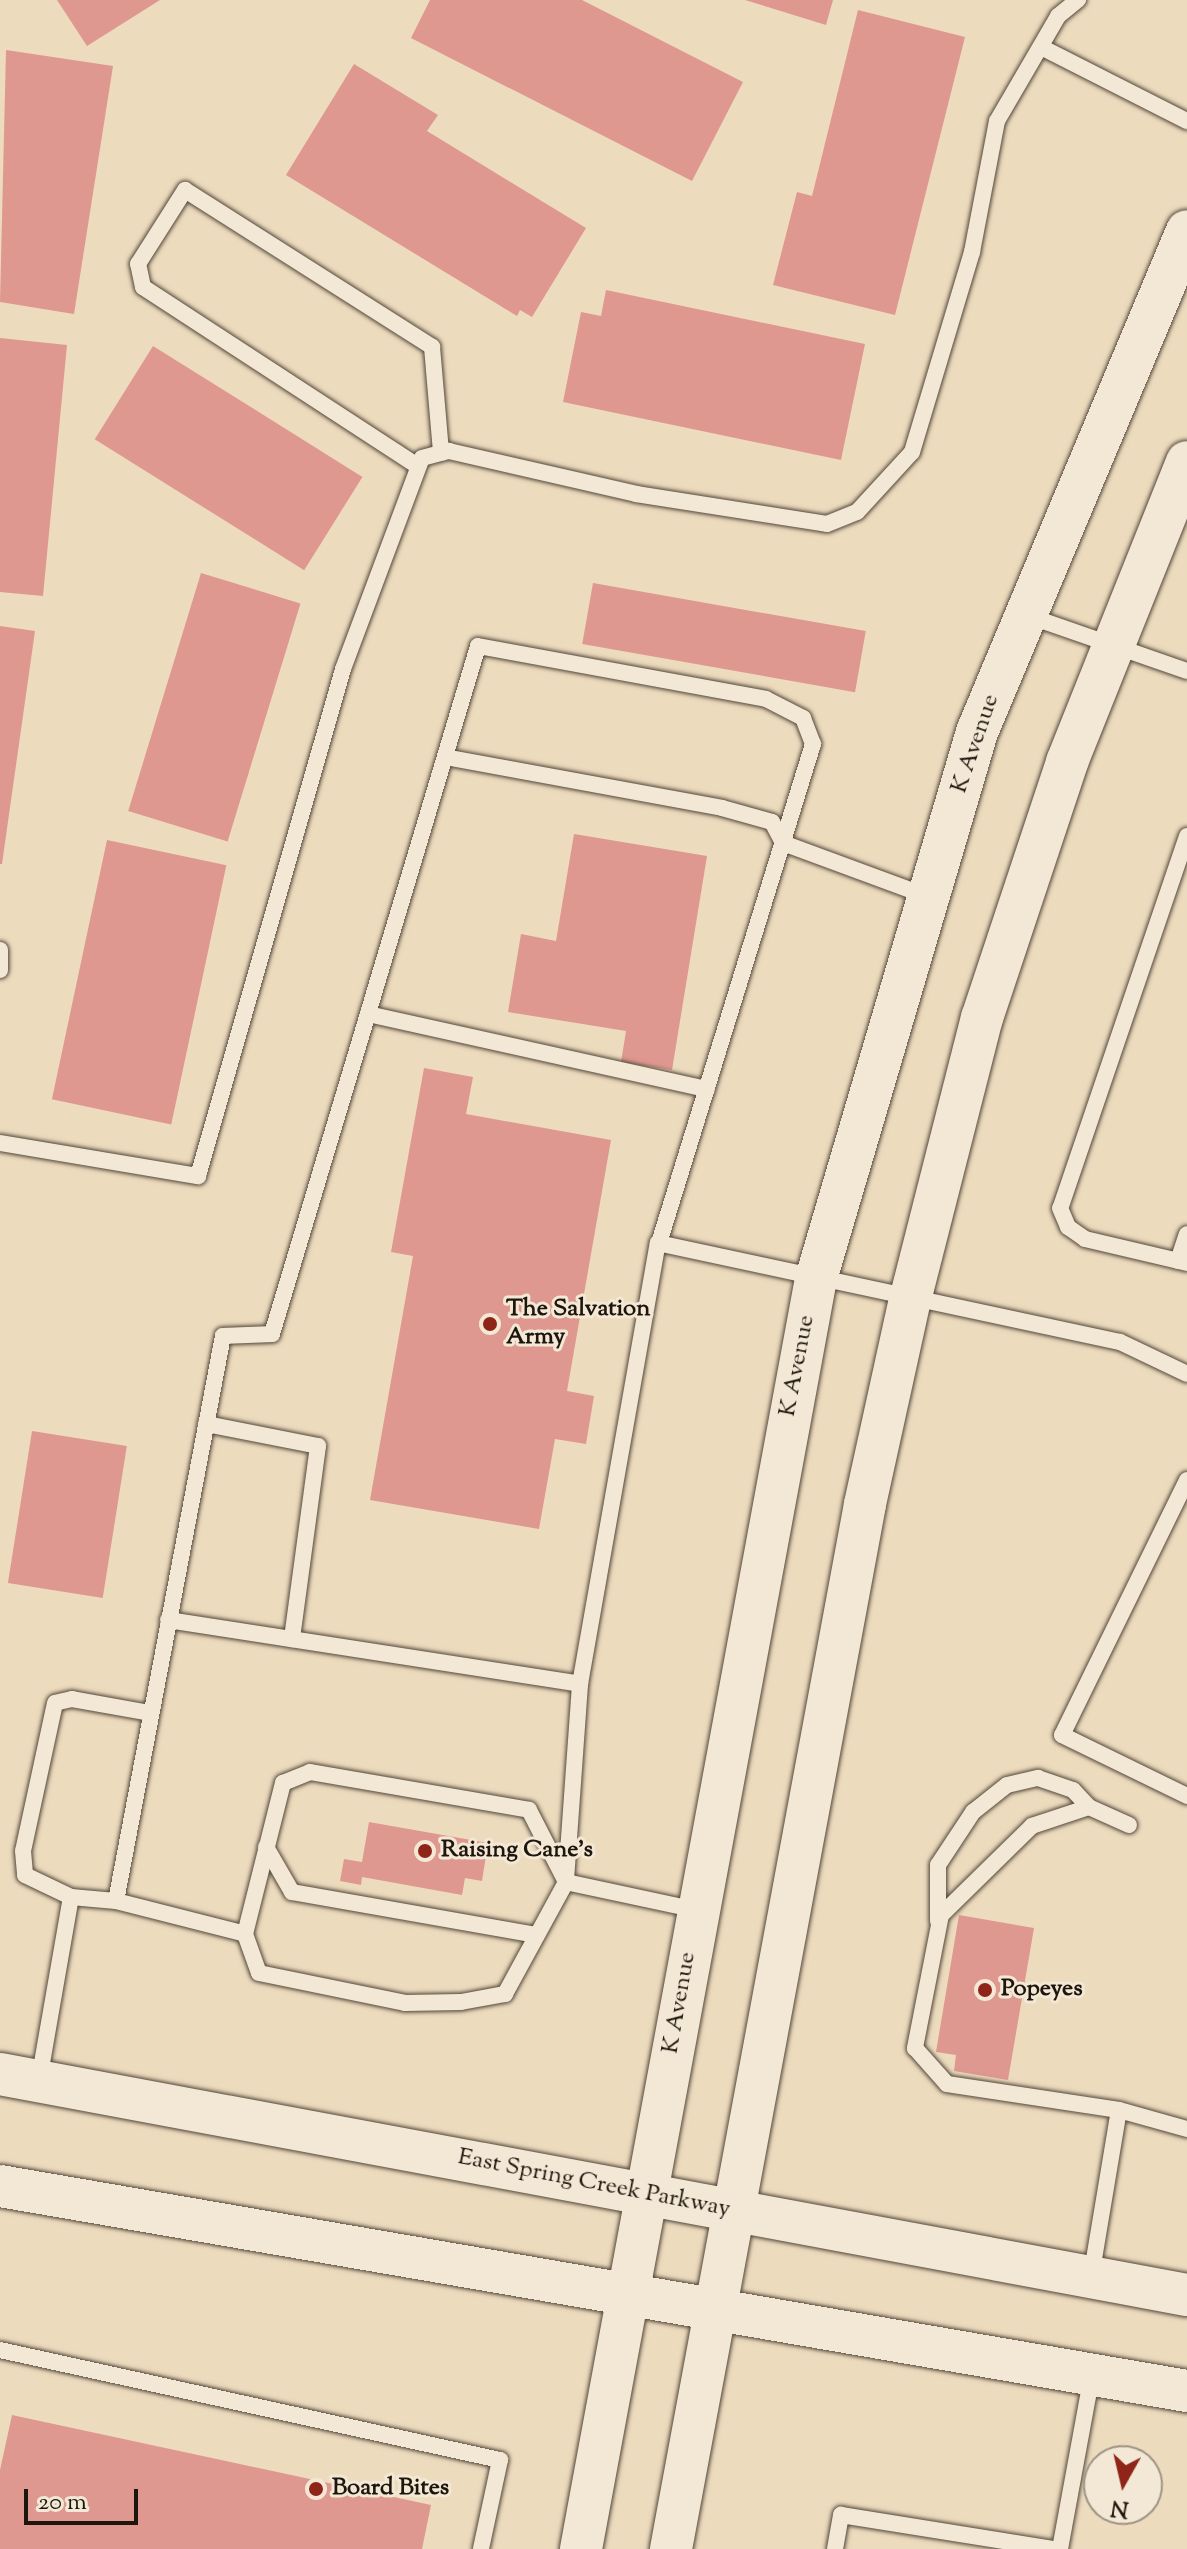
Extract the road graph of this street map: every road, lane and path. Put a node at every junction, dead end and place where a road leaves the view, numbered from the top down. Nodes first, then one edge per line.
1 (1078, 0) edge
2 (1041, 47) junction
3 (1187, 121) edge
4 (1187, 231) edge
5 (441, 453) junction
6 (1187, 462) edge
7 (416, 465) junction
8 (1024, 614) junction
9 (1113, 644) junction
10 (1187, 671) edge
11 (445, 757) junction
12 (1187, 836) edge
13 (783, 843) junction
14 (926, 896) junction
15 (0, 950) edge
16 (0, 970) edge
17 (368, 1014) junction
18 (707, 1089) junction
19 (0, 1143) edge
20 (1187, 1234) edge
21 (659, 1243) junction
22 (1183, 1262) edge
23 (816, 1279) junction
24 (910, 1300) junction
25 (1187, 1374) edge
26 (206, 1424) junction
27 (1187, 1480) edge
28 (168, 1620) junction
29 (292, 1639) junction
30 (580, 1684) junction
31 (150, 1713) junction
32 (1187, 1796) edge
33 (1089, 1807) junction
34 (1129, 1825) dead end
35 (266, 1847) junction
36 (566, 1882) junction
37 (71, 1897) junction
38 (116, 1901) junction
39 (697, 1910) junction
40 (938, 1926) junction
41 (245, 1934) junction
42 (536, 1935) junction
43 (19, 2078) edge
44 (1119, 2110) junction
45 (1187, 2129) edge
46 (0, 2186) edge
47 (645, 2194) junction
48 (734, 2211) junction
49 (1091, 2277) junction
50 (631, 2291) junction
51 (1187, 2295) edge
52 (715, 2306) junction
53 (0, 2350) edge
54 (1092, 2375) junction
55 (1187, 2391) edge
56 (481, 2549) edge
57 (581, 2549) edge
58 (671, 2549) edge
59 (835, 2549) edge
60 (1057, 2549) edge

1 - 2 lane
2 - 3 lane
2 - 5 lane
4 - 8 main road, K Avenue
5 - 7 lane
5 - 7 lane
6 - 9 main road
7 - 19 lane
8 - 9 lane
8 - 14 main road, K Avenue
9 - 10 lane
9 - 24 main road
11 - 13 lane
11 - 13 lane
11 - 17 lane
12 - 22 lane
13 - 14 lane
13 - 18 lane
14 - 23 main road, K Avenue
15 - 16 lane
17 - 18 lane
17 - 26 lane
18 - 21 lane
20 - 22 lane
21 - 23 lane
21 - 30 lane
23 - 24 lane
23 - 39 main road, K Avenue
24 - 25 lane
24 - 48 main road
26 - 28 lane
26 - 29 lane
27 - 32 lane
28 - 29 lane
28 - 31 lane
29 - 30 lane
30 - 36 lane
31 - 37 lane
31 - 38 lane
33 - 34 lane
33 - 40 lane
33 - 40 lane
35 - 36 lane
35 - 41 lane
35 - 42 lane
36 - 39 lane
36 - 42 lane
37 - 38 lane
37 - 43 lane
38 - 41 lane
39 - 47 main road, K Avenue
40 - 44 lane
41 - 42 lane
43 - 47 main road, East Spring Creek Parkway
44 - 45 lane
44 - 49 lane
46 - 50 main road
47 - 48 main road, East Spring Creek Parkway
47 - 50 main road, K Avenue
48 - 49 main road, East Spring Creek Parkway
48 - 52 main road
49 - 51 main road, East Spring Creek Parkway
50 - 52 main road
50 - 57 main road, K Avenue
52 - 54 main road
52 - 58 main road
53 - 56 lane
54 - 55 main road
54 - 60 lane
59 - 60 lane

